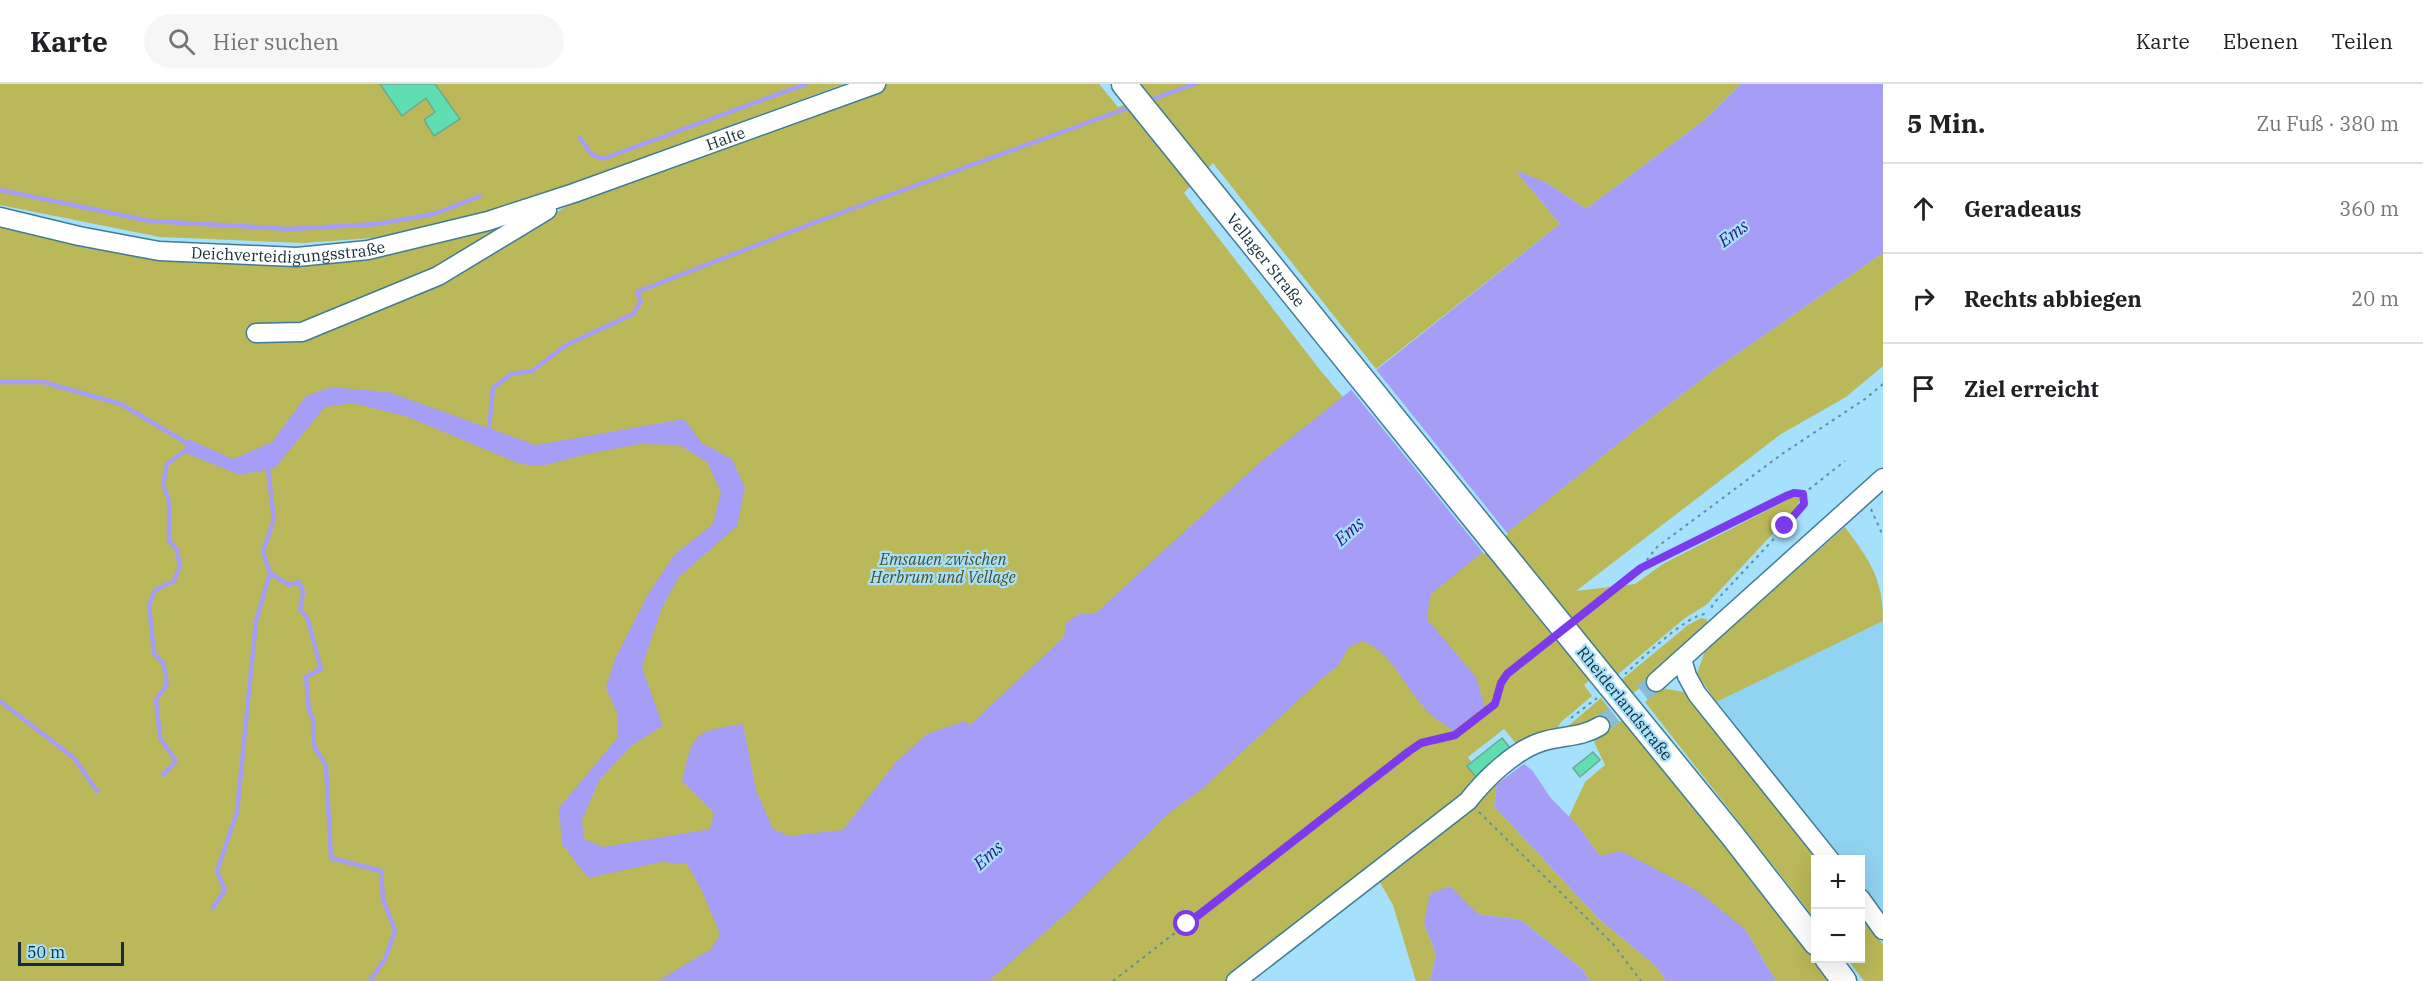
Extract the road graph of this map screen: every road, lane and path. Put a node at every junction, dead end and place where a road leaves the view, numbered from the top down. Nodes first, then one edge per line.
1 (876, 84) edge
2 (1124, 84) edge
3 (574, 193) junction
4 (0, 217) edge
5 (256, 333) dead end
6 (1883, 384) edge
7 (1409, 437) joint
8 (1845, 461) dead end
9 (1883, 478) edge
10 (1803, 494) junction
11 (1864, 494) junction
12 (1883, 536) edge
13 (1641, 568) junction
14 (1578, 618) dead end
15 (1714, 620) junction
16 (1552, 639) dead end
17 (1682, 659) junction
18 (1656, 681) tunnel mouth
19 (1613, 682) junction
20 (1600, 726) tunnel mouth
21 (1561, 738) junction
22 (1468, 801) junction
23 (1826, 855) edge
24 (1865, 905) edge
25 (1883, 930) edge
26 (1811, 939) edge
27 (1831, 963) edge
28 (1113, 981) edge
29 (1236, 981) edge
30 (1641, 981) edge
31 (1844, 981) edge

1 - 3 street, Halte
2 - 7 main road, Vellager Straße
3 - 4 street, Deichverteidigungsstraße
3 - 5 street
6 - 13 path
7 - 19 main road, Rheiderlandstraße, bridge
8 - 10 path
9 - 11 street
10 - 13 path
10 - 15 path
11 - 12 path
11 - 15 street
13 - 14 path
15 - 17 street
15 - 19 path
16 - 28 path
17 - 18 street
17 - 23 street
19 - 21 path
19 - 26 main road, Rheiderlandstraße
20 - 21 street
21 - 22 street
22 - 29 street
22 - 30 path
24 - 25 street
27 - 31 main road

